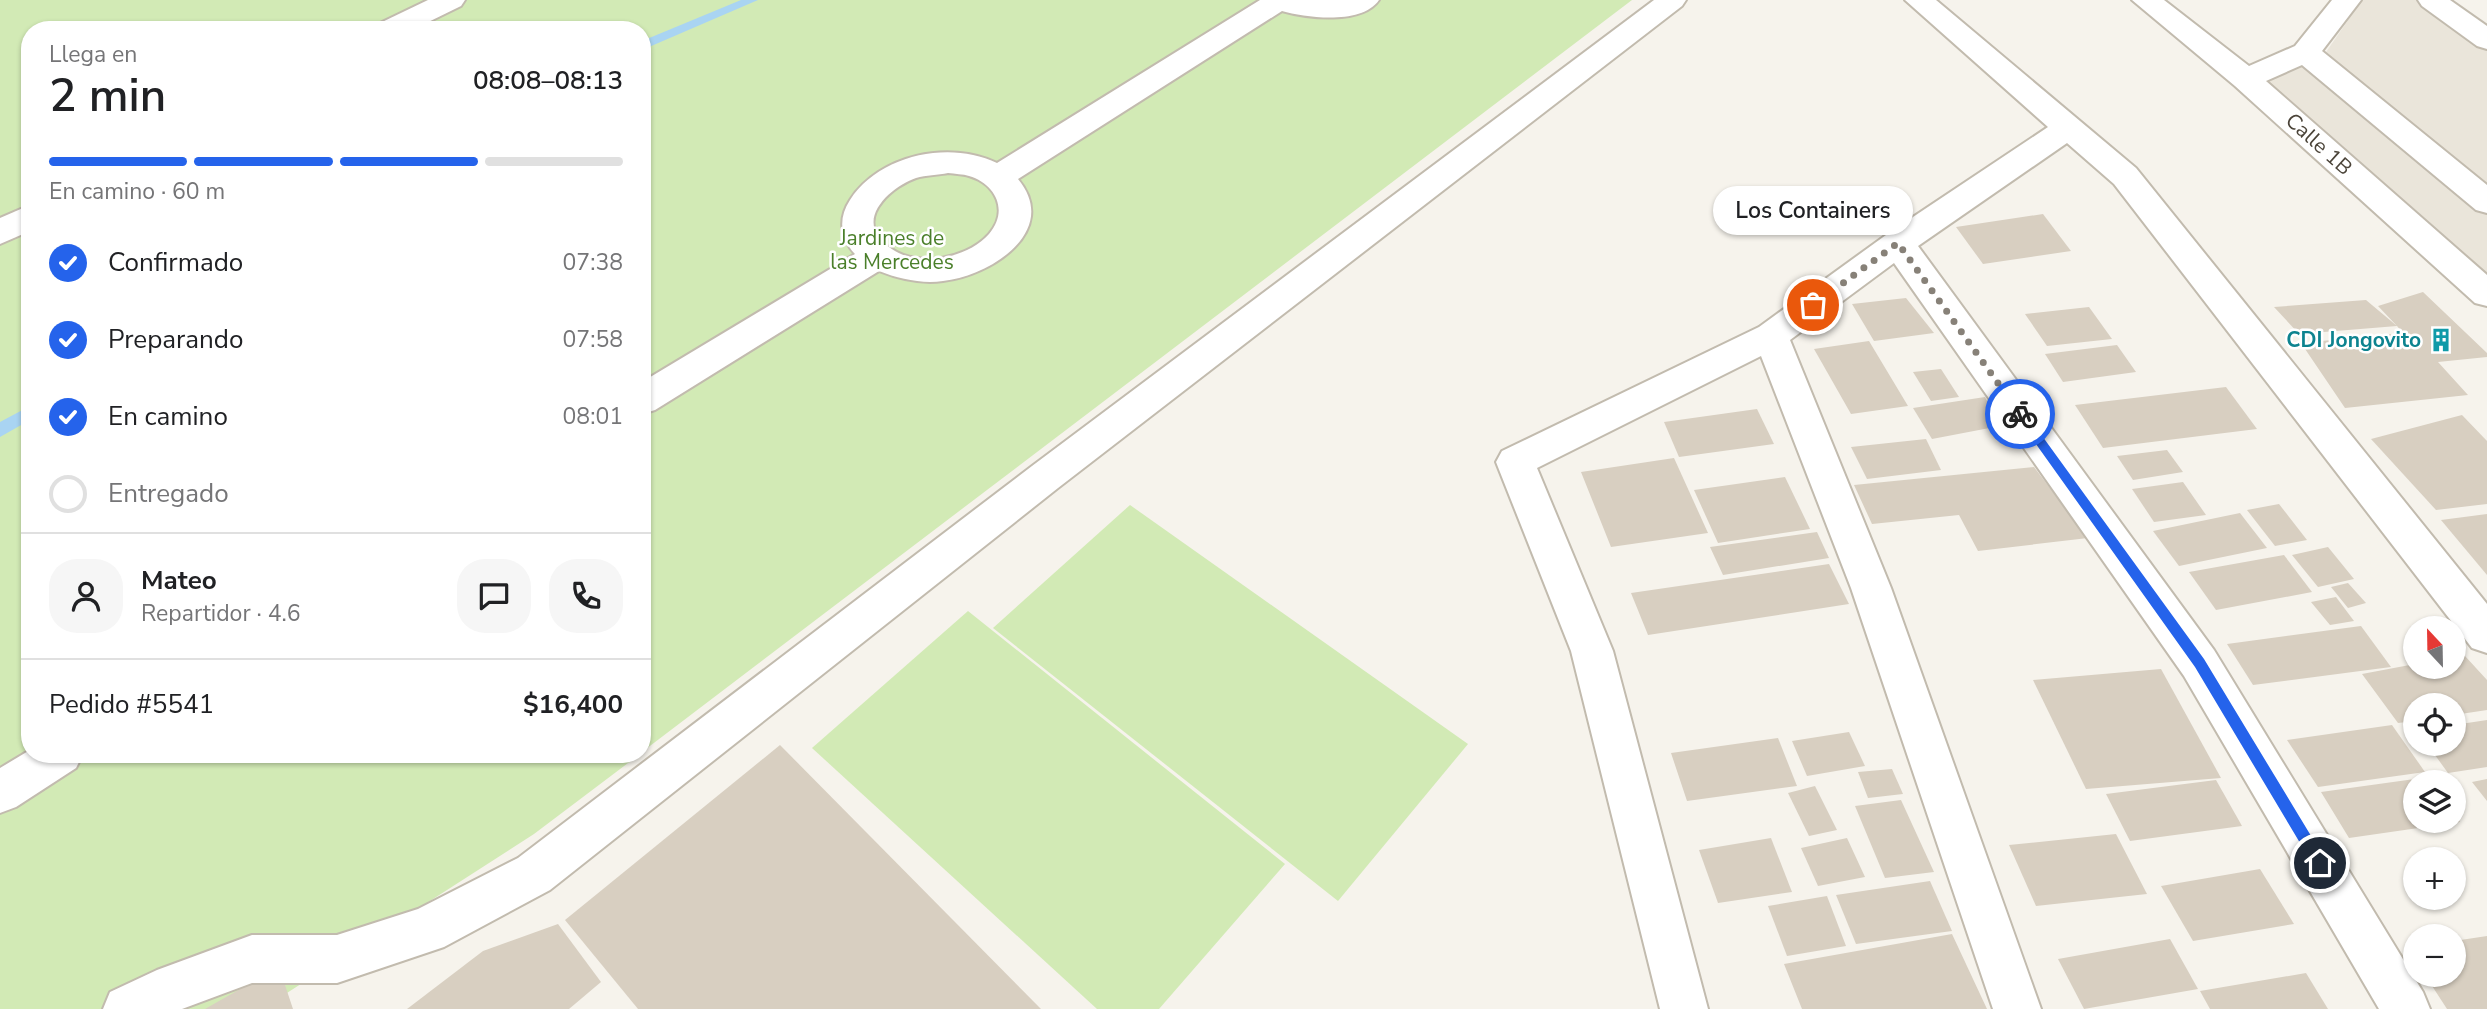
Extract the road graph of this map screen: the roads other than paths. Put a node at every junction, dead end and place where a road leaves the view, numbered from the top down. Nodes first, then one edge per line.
1 (451, 0) edge
2 (1365, 0) edge
3 (1672, 0) edge
4 (1919, 0) edge
5 (2146, 0) edge
6 (2347, 0) edge
7 (2432, 0) edge
8 (1278, 1) edge
9 (407, 21) edge
10 (2487, 40) edge
11 (2305, 52) junction
12 (2246, 79) junction
13 (2067, 129) junction
14 (998, 177) junction
15 (2487, 202) edge
16 (1898, 243) junction
17 (876, 257) junction
18 (2487, 294) edge
19 (1771, 336) junction
20 (651, 394) edge
21 (2487, 635) edge
22 (47, 763) edge
23 (0, 792) edge
24 (127, 1009) edge
25 (1684, 1009) edge
26 (2017, 1009) edge
27 (2406, 1009) edge

1 - 9 street
2 - 8 street
3 - 24 street
4 - 13 street
5 - 12 street, Calle 1B
6 - 11 street
7 - 10 street
8 - 14 street
11 - 12 street
11 - 15 street
12 - 18 street, Calle 1B
13 - 16 street
13 - 21 street
14 - 17 street
14 - 17 street
16 - 19 street
16 - 27 street
17 - 20 street
19 - 25 street
19 - 26 street
22 - 23 street

